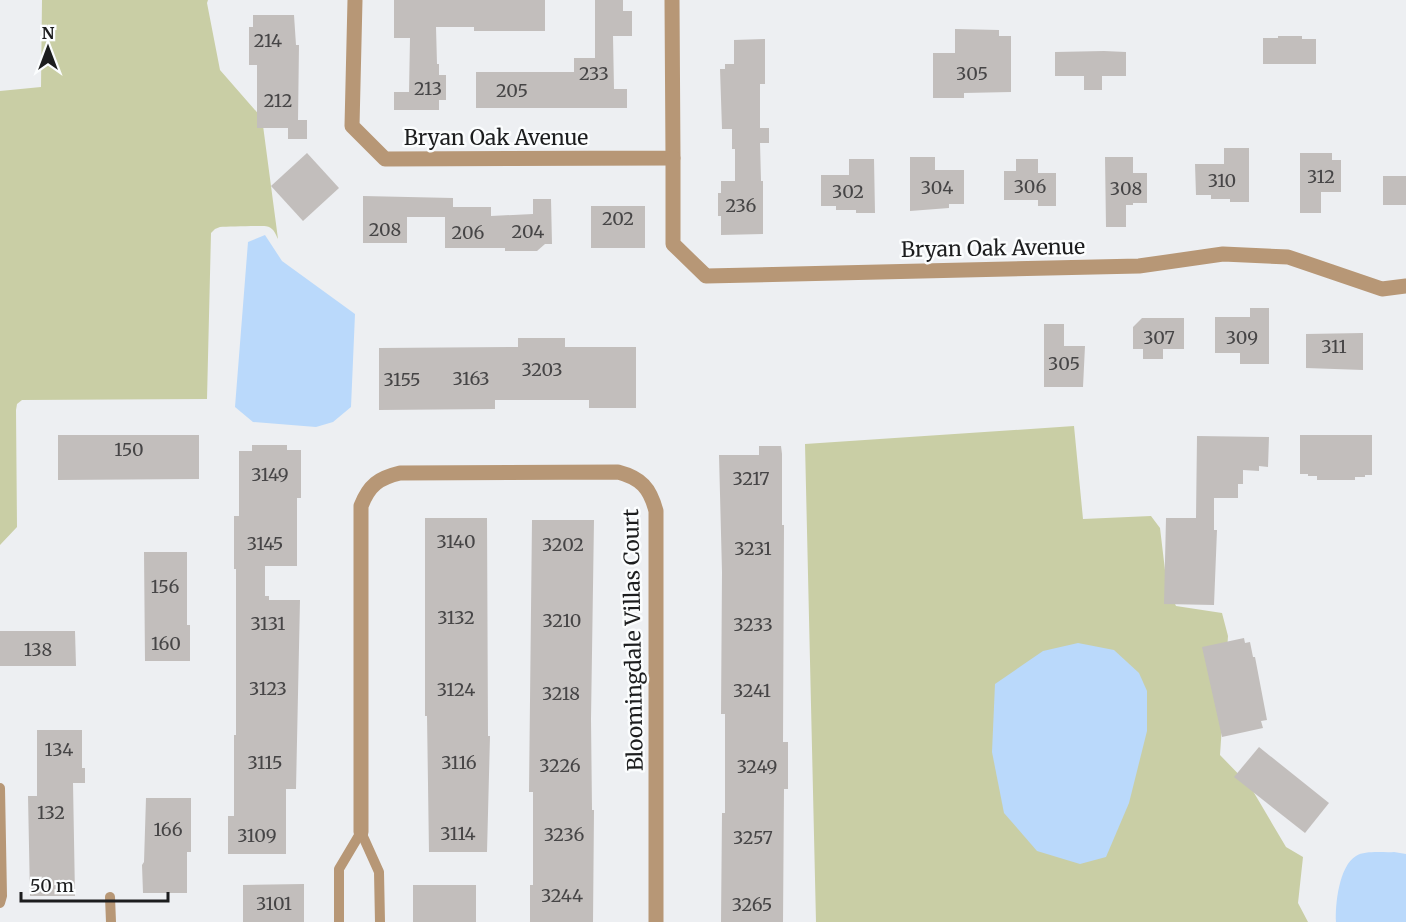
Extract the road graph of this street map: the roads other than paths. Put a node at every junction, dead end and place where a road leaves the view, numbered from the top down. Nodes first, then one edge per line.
1 (355, 0) edge
2 (672, 0) edge
3 (673, 158) junction
4 (1406, 286) edge
5 (0, 788) edge
6 (361, 832) junction
7 (110, 897) dead end
8 (0, 903) edge
9 (111, 922) edge
10 (339, 922) edge
11 (380, 922) edge
12 (656, 922) edge

1 - 3 street, Bryan Oak Avenue
2 - 3 street, Bryan Oak Avenue
3 - 4 street, Bryan Oak Avenue
5 - 8 lane
6 - 10 lane
6 - 11 lane
6 - 12 street, Bloomingdale Villas Court
7 - 9 lane

